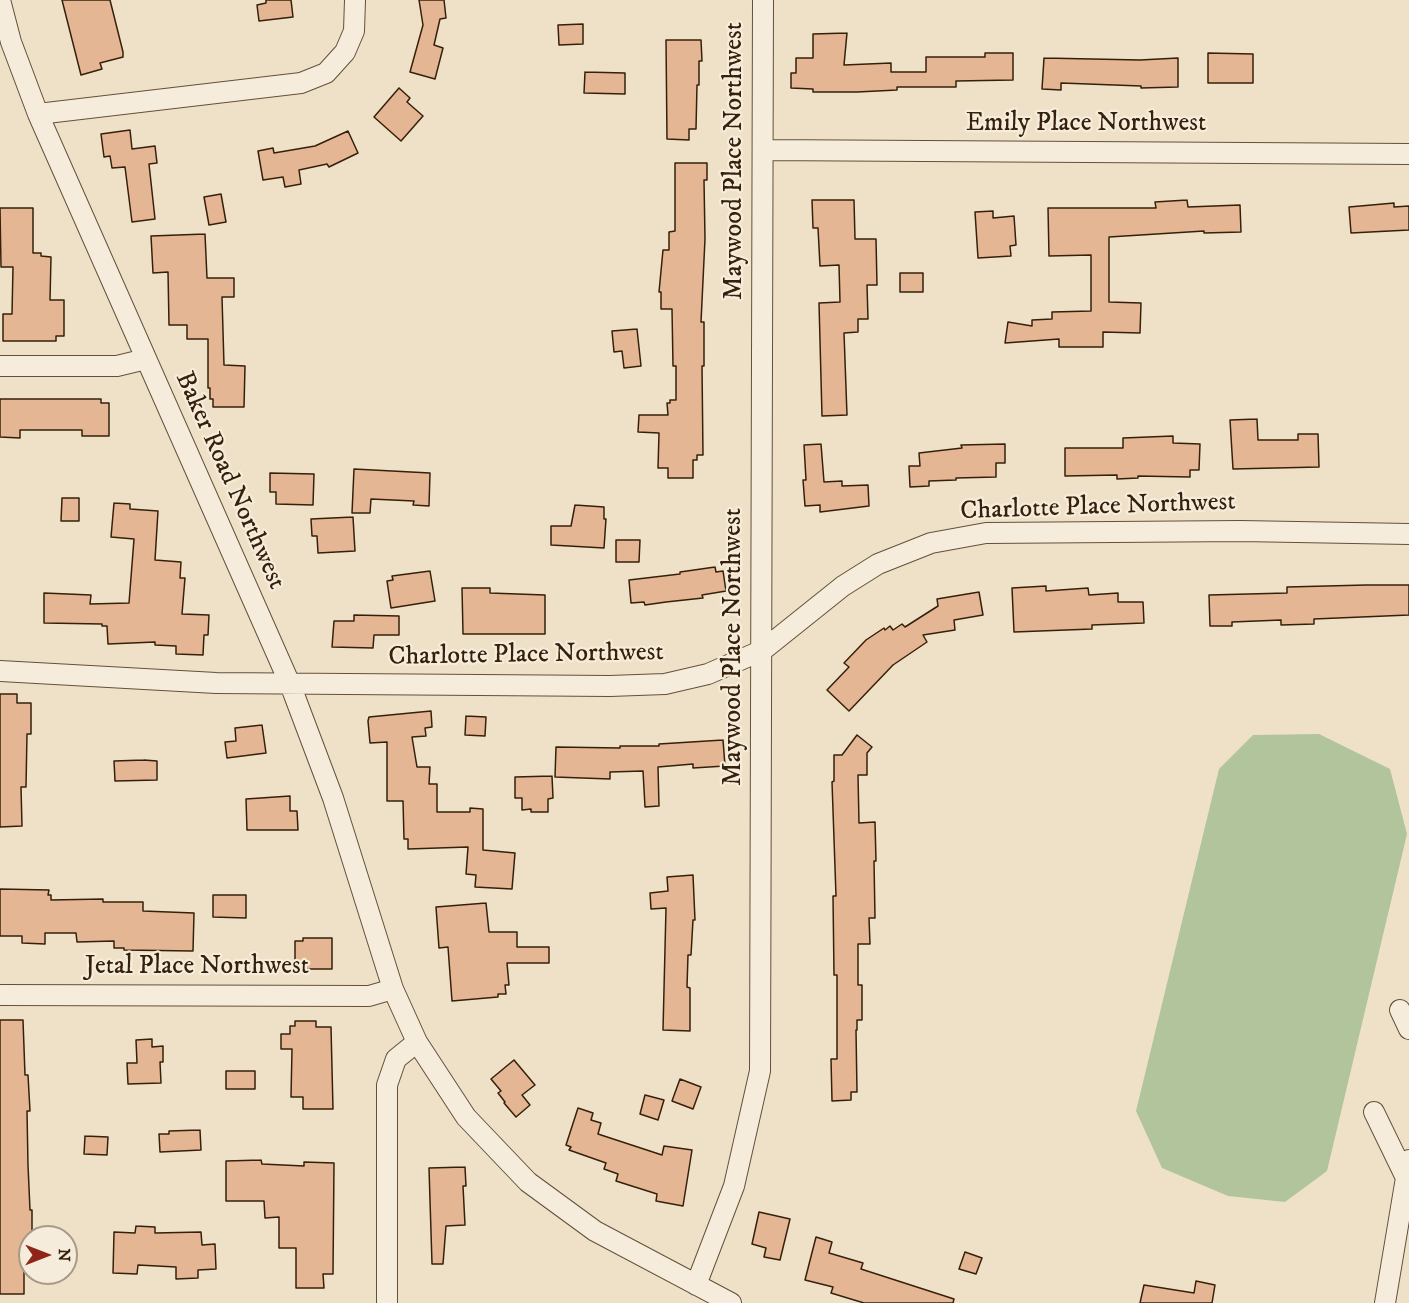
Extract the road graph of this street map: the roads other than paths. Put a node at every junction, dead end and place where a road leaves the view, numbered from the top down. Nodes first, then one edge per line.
1 (0, 0) edge
2 (355, 0) edge
3 (763, 0) edge
4 (6, 42) edge
5 (38, 114) junction
6 (763, 150) junction
7 (1409, 154) edge
8 (146, 359) junction
9 (0, 366) edge
10 (1409, 534) edge
11 (762, 650) junction
12 (0, 671) edge
13 (290, 684) junction
14 (393, 989) junction
15 (0, 995) edge
16 (1400, 1010) dead end
17 (1409, 1029) edge
18 (417, 1042) junction
19 (1374, 1112) dead end
20 (1407, 1169) edge
21 (696, 1285) junction
22 (1389, 1300) edge
23 (387, 1303) edge
24 (731, 1303) edge

1 - 4 street, Baker Road Northwest
2 - 5 street
3 - 6 street, Maywood Place Northwest
4 - 5 street, Baker Road Northwest
5 - 8 street, Baker Road Northwest
6 - 7 street, Emily Place Northwest
6 - 11 street, Maywood Place Northwest
8 - 9 street
8 - 13 street, Baker Road Northwest
10 - 11 street, Charlotte Place Northwest
11 - 13 street, Charlotte Place Northwest
11 - 21 street, Maywood Place Northwest
12 - 13 street, Charlotte Place Northwest
13 - 14 street, Baker Road Northwest
14 - 15 street, Jetal Place Northwest
14 - 18 street, Baker Road Northwest
16 - 17 street
18 - 21 street, Baker Road Northwest
18 - 23 street
19 - 20 street
20 - 22 street
21 - 24 street, Baker Road Northwest

